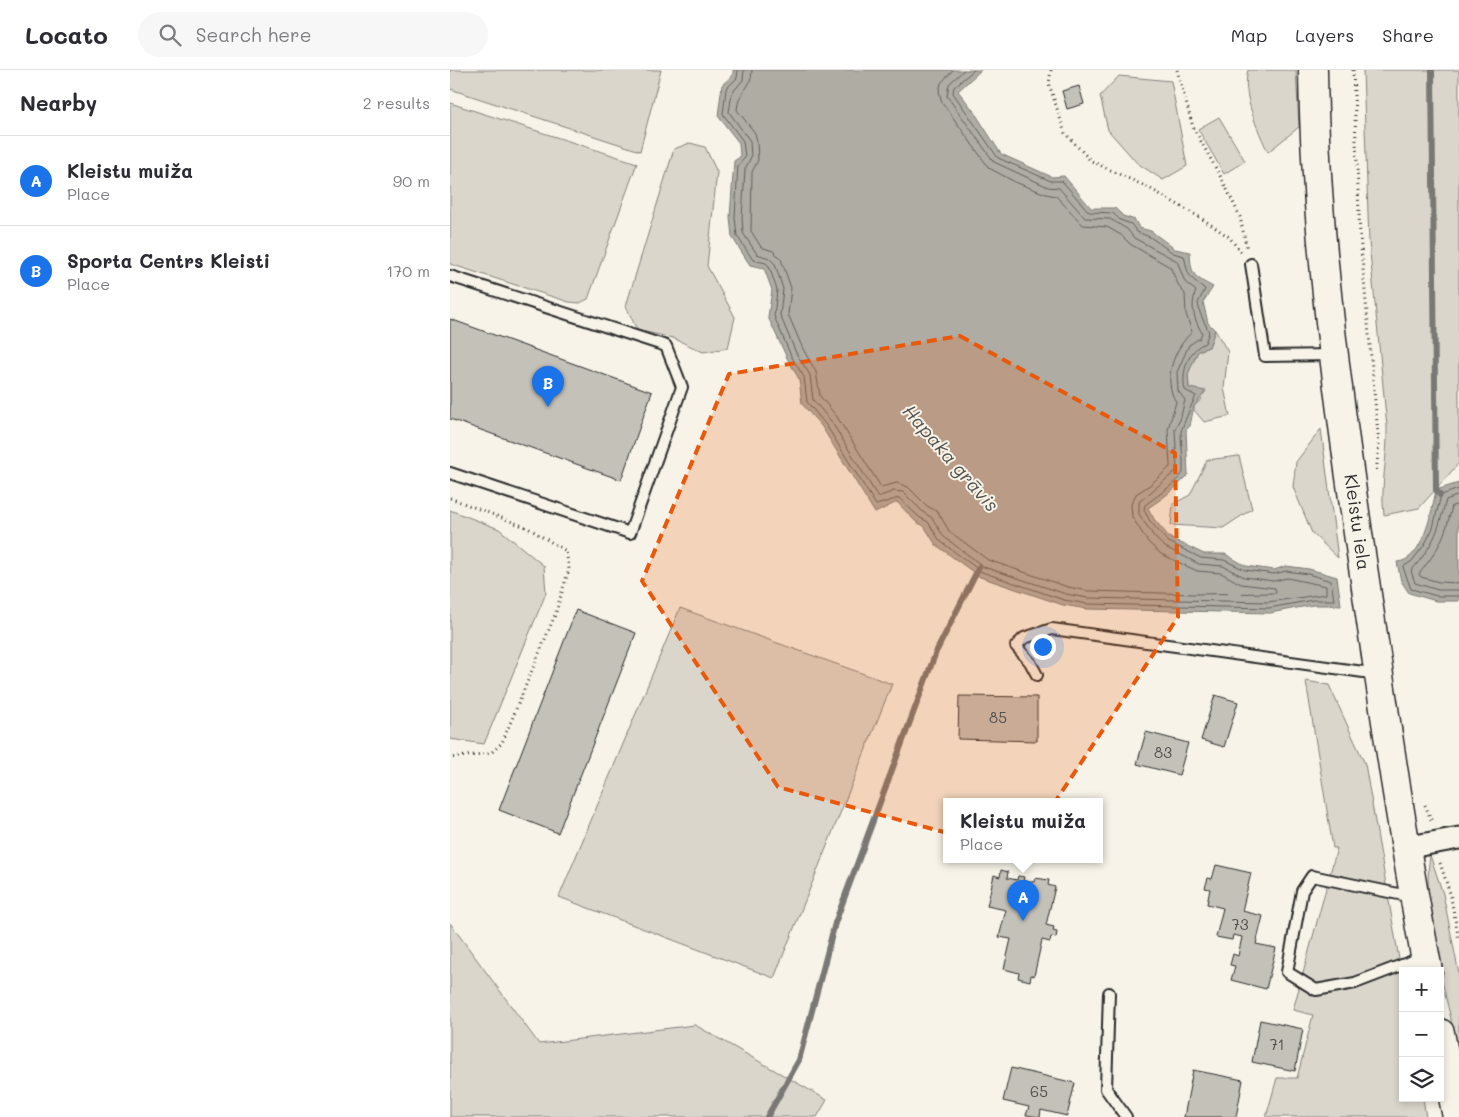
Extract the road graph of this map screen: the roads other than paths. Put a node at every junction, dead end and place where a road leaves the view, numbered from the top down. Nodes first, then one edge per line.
1 (1313, 70) edge
2 (1250, 264) road end
3 (450, 276) edge
4 (1332, 355) junction
5 (450, 474) edge
6 (1379, 674) junction
7 (1037, 675) dead end
8 (1459, 838) edge
9 (1404, 848) junction
10 (1414, 898) junction
11 (1427, 964) edge
12 (1109, 993) dead end
13 (1444, 1053) edge
14 (1126, 1117) edge
15 (1457, 1117) edge

1 - 4 main road, Kleistu iela
2 - 4 lane
3 - 5 lane
4 - 6 main road, Kleistu iela
6 - 7 lane
6 - 9 main road, Kleistu iela
8 - 9 street
9 - 10 main road, Kleistu iela
10 - 11 main road, Kleistu iela
10 - 11 lane
12 - 14 lane
13 - 15 main road

